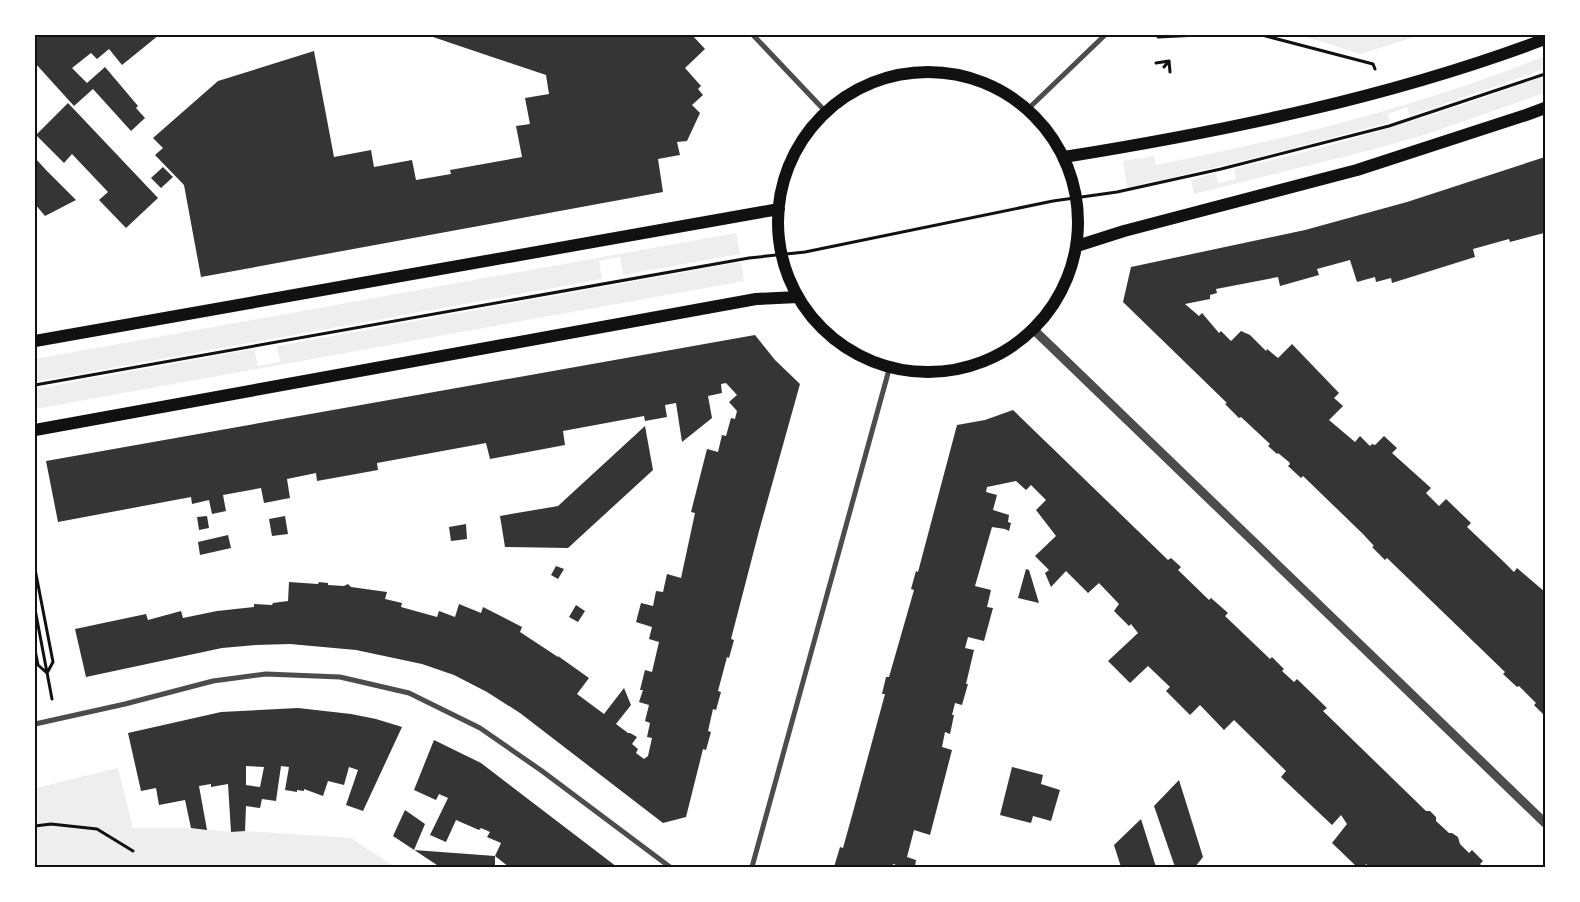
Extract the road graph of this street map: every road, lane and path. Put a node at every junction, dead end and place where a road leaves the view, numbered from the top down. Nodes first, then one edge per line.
1 (753, 35) edge
2 (1105, 35) edge
3 (1199, 35) edge
4 (1262, 35) edge
5 (1158, 37) dead end
6 (1545, 39) edge
7 (1169, 61) junction
8 (1156, 63) dead end
9 (1164, 68) dead end
10 (1170, 72) dead end
11 (1545, 74) edge
12 (1385, 90) junction
13 (1545, 108) edge
14 (1028, 109) junction
15 (826, 112) junction
16 (1064, 157) junction
17 (1077, 198) junction
18 (778, 210) junction
19 (1077, 246) junction
20 (782, 255) junction
21 (798, 297) junction
22 (1033, 328) junction
23 (35, 341) edge
24 (890, 366) junction
25 (35, 385) edge
26 (35, 430) edge
27 (35, 568) edge
28 (35, 609) edge
29 (35, 650) edge
30 (47, 673) junction
31 (58, 698) dead end
32 (35, 724) edge
33 (1545, 823) edge
34 (35, 826) edge
35 (133, 851) dead end
36 (670, 867) edge
37 (752, 867) edge

1 - 15 street
2 - 14 street
3 - 5 path
4 - 12 path
6 - 12 main road
7 - 8 path
7 - 9 path
7 - 10 path
11 - 17 path
12 - 16 main road
13 - 19 main road
14 - 15 main road
14 - 16 main road
15 - 18 main road
16 - 17 main road
17 - 19 main road
17 - 20 path
18 - 20 main road
18 - 23 main road
19 - 22 main road
20 - 21 main road
20 - 25 path
21 - 24 main road
21 - 26 main road
22 - 24 main road
22 - 33 street
24 - 37 street
27 - 30 path
28 - 30 path
29 - 30 path
30 - 31 path
32 - 36 street
34 - 35 path

